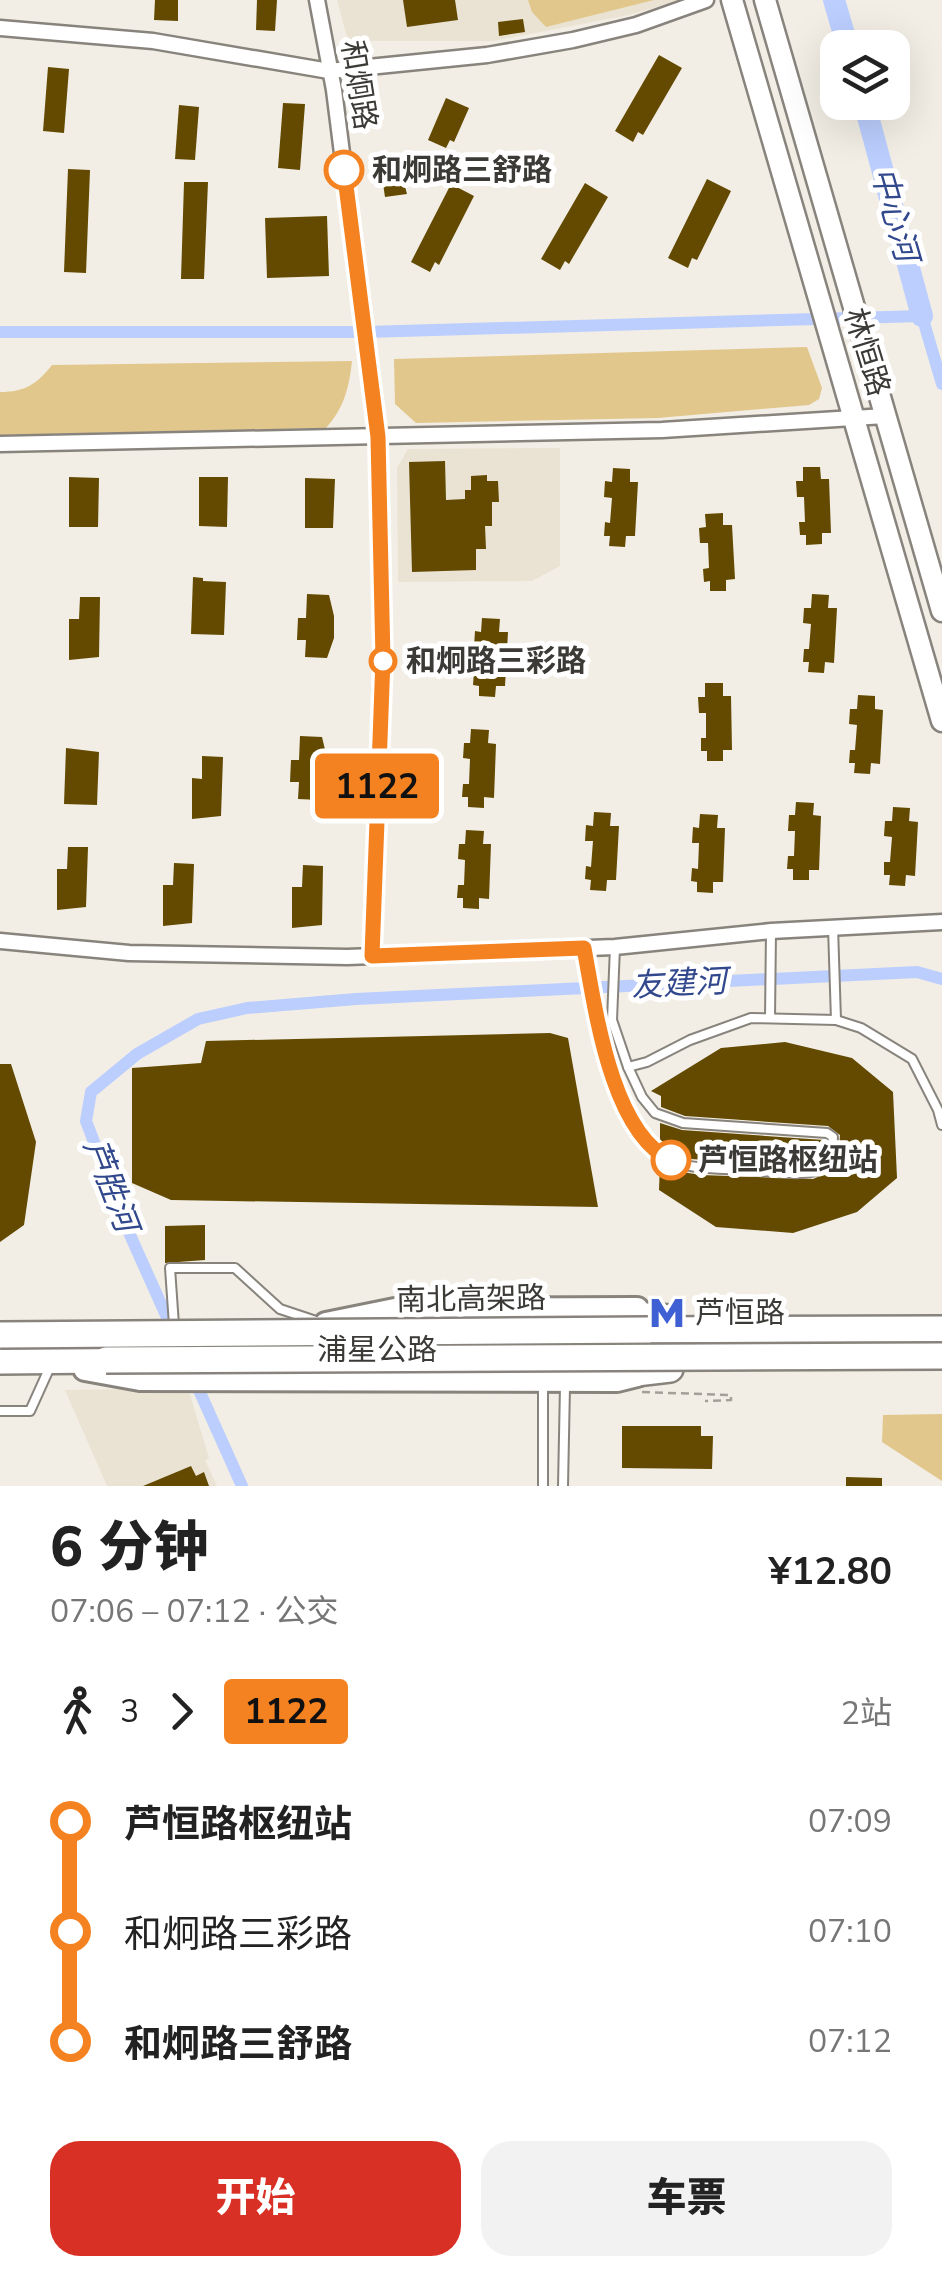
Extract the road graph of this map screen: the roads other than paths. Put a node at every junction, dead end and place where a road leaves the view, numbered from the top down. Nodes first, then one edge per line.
1 (317, 0) edge
2 (706, 0) edge
3 (732, 0) edge
4 (765, 0) edge
5 (0, 28) edge
6 (330, 71) junction
7 (885, 416) junction
8 (856, 420) junction
9 (378, 437) junction
10 (0, 444) edge
11 (942, 611) edge
12 (942, 721) edge
13 (942, 922) edge
14 (833, 927) junction
15 (771, 931) junction
16 (0, 941) edge
17 (584, 948) junction
18 (615, 948) junction
19 (372, 956) junction
20 (770, 1018) junction
21 (836, 1020) junction
22 (628, 1067) junction
23 (942, 1125) edge
24 (942, 1318) edge
25 (700, 1321) junction
26 (174, 1324) junction
27 (326, 1324) junction
28 (0, 1325) edge
29 (942, 1329) edge
30 (226, 1334) junction
31 (0, 1335) edge
32 (942, 1356) edge
33 (0, 1361) edge
34 (95, 1364) junction
35 (942, 1367) edge
36 (0, 1369) edge
37 (49, 1369) junction
38 (670, 1369) junction
39 (220, 1374) junction
40 (554, 1380) junction
41 (0, 1411) edge
42 (543, 1442) junction
43 (564, 1442) junction
44 (543, 1486) edge
45 (563, 1486) edge

1 - 6 street, 和炯路
2 - 6 street
3 - 8 main road, 林恒路
4 - 7 main road, 林恒路
5 - 6 street
6 - 9 street, 和炯路
7 - 8 street
7 - 11 main road, 林恒路
8 - 9 street
8 - 12 main road, 林恒路
9 - 10 street
9 - 19 street, 和炯路
13 - 14 street
14 - 15 street
14 - 21 lane
15 - 18 street
15 - 20 lane
16 - 19 street
17 - 18 street
17 - 19 street
17 - 22 lane
18 - 22 lane
20 - 21 lane
20 - 22 lane
21 - 23 lane
24 - 25 main road, 浦星公路
25 - 27 main road, 浦星公路
25 - 30 highway, bridge
26 - 27 main road, 浦星公路
26 - 27 lane
26 - 28 main road, 浦星公路
29 - 30 highway, 南北高架路, bridge
30 - 31 highway, 南北高架路, bridge
32 - 34 highway, 南北高架路, bridge
33 - 34 highway, 南北高架路
34 - 37 main road, 浦星公路
34 - 38 highway, bridge
34 - 39 main road, 浦星公路
35 - 38 main road, 浦星公路
36 - 37 main road, 浦星公路
37 - 41 lane
38 - 39 main road, 浦星公路
38 - 40 main road, 浦星公路
39 - 40 main road, 浦星公路
40 - 42 lane
40 - 43 lane
42 - 43 lane
42 - 44 lane
43 - 45 lane

